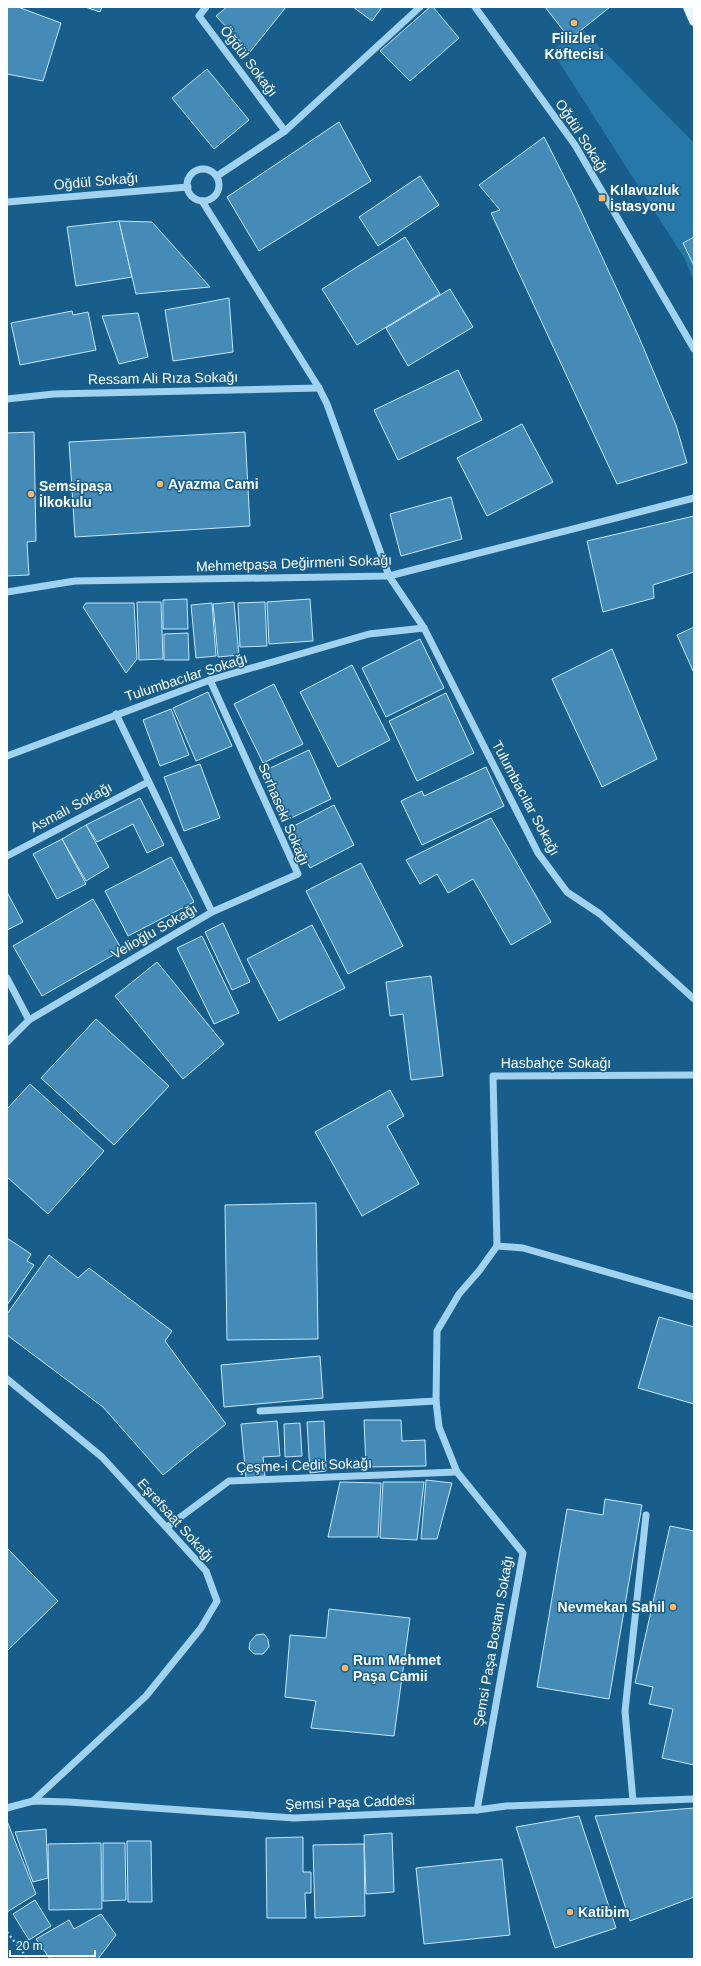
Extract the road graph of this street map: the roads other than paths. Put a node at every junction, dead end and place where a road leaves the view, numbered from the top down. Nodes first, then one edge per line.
1 (206, 7) edge
2 (420, 7) edge
3 (475, 7) edge
4 (688, 7) edge
5 (694, 21) edge
6 (285, 131) junction
7 (217, 176) junction
8 (188, 187) junction
9 (202, 201) junction
10 (7, 202) edge
11 (694, 348) edge
12 (319, 388) junction
13 (7, 399) edge
14 (694, 498) edge
15 (389, 576) junction
16 (7, 592) edge
17 (424, 628) junction
18 (210, 680) junction
19 (116, 714) junction
20 (7, 756) edge
21 (148, 782) junction
22 (7, 856) edge
23 (212, 912) junction
24 (7, 978) edge
25 (694, 999) edge
26 (29, 1020) junction
27 (7, 1042) edge
28 (694, 1075) edge
29 (497, 1246) junction
30 (694, 1297) edge
31 (7, 1379) edge
32 (436, 1401) junction
33 (260, 1411) dead end
34 (458, 1472) junction
35 (646, 1515) dead end
36 (167, 1527) junction
37 (694, 1799) edge
38 (633, 1801) junction
39 (33, 1802) junction
40 (7, 1808) edge
41 (477, 1810) junction

1 - 6 street, Öğdül Sokağı
2 - 6 street
3 - 11 street, Oğdül Sokağı
4 - 5 main road
6 - 7 street
7 - 8 street
7 - 9 street
8 - 9 street
8 - 10 street, Oğdül Sokağı
9 - 12 street
12 - 13 street, Ressam Ali Rıza Sokağı
12 - 15 street
14 - 15 street, Mehmetpaşa Değirmeni Sokağı
15 - 16 street, Mehmetpaşa Değirmeni Sokağı
15 - 17 street, Tulumbacılar Sokağı
17 - 18 street, Tulumbacılar Sokağı
17 - 25 street, Tulumbacılar Sokağı
18 - 19 street, Tulumbacılar Sokağı
18 - 23 street, Serhaseki Sokağı
19 - 20 street, Tulumbacılar Sokağı
19 - 21 street, Velioğlu Sokağı
21 - 22 street, Asmalı Sokağı
21 - 23 street, Velioğlu Sokağı
23 - 26 street, Velioğlu Sokağı
24 - 26 street
26 - 27 street, Velioğlu Sokağı
28 - 29 street, Hasbahçe Sokağı
29 - 30 street
29 - 32 street, Şemsi Paşa Bostanı Sokağı
31 - 36 street, Eşrefsaat Sokağı
32 - 33 street
32 - 34 street, Şemsi Paşa Bostanı Sokağı
34 - 36 street, Çeşme-i Cedit Sokağı
34 - 41 street, Şemsi Paşa Bostanı Sokağı
35 - 38 street
36 - 39 street, Eşrefsaat Sokağı
37 - 38 street, Şemsi Paşa Caddesi
38 - 41 street, Şemsi Paşa Caddesi
39 - 40 street, Şemsi Paşa Caddesi
39 - 41 street, Şemsi Paşa Caddesi

